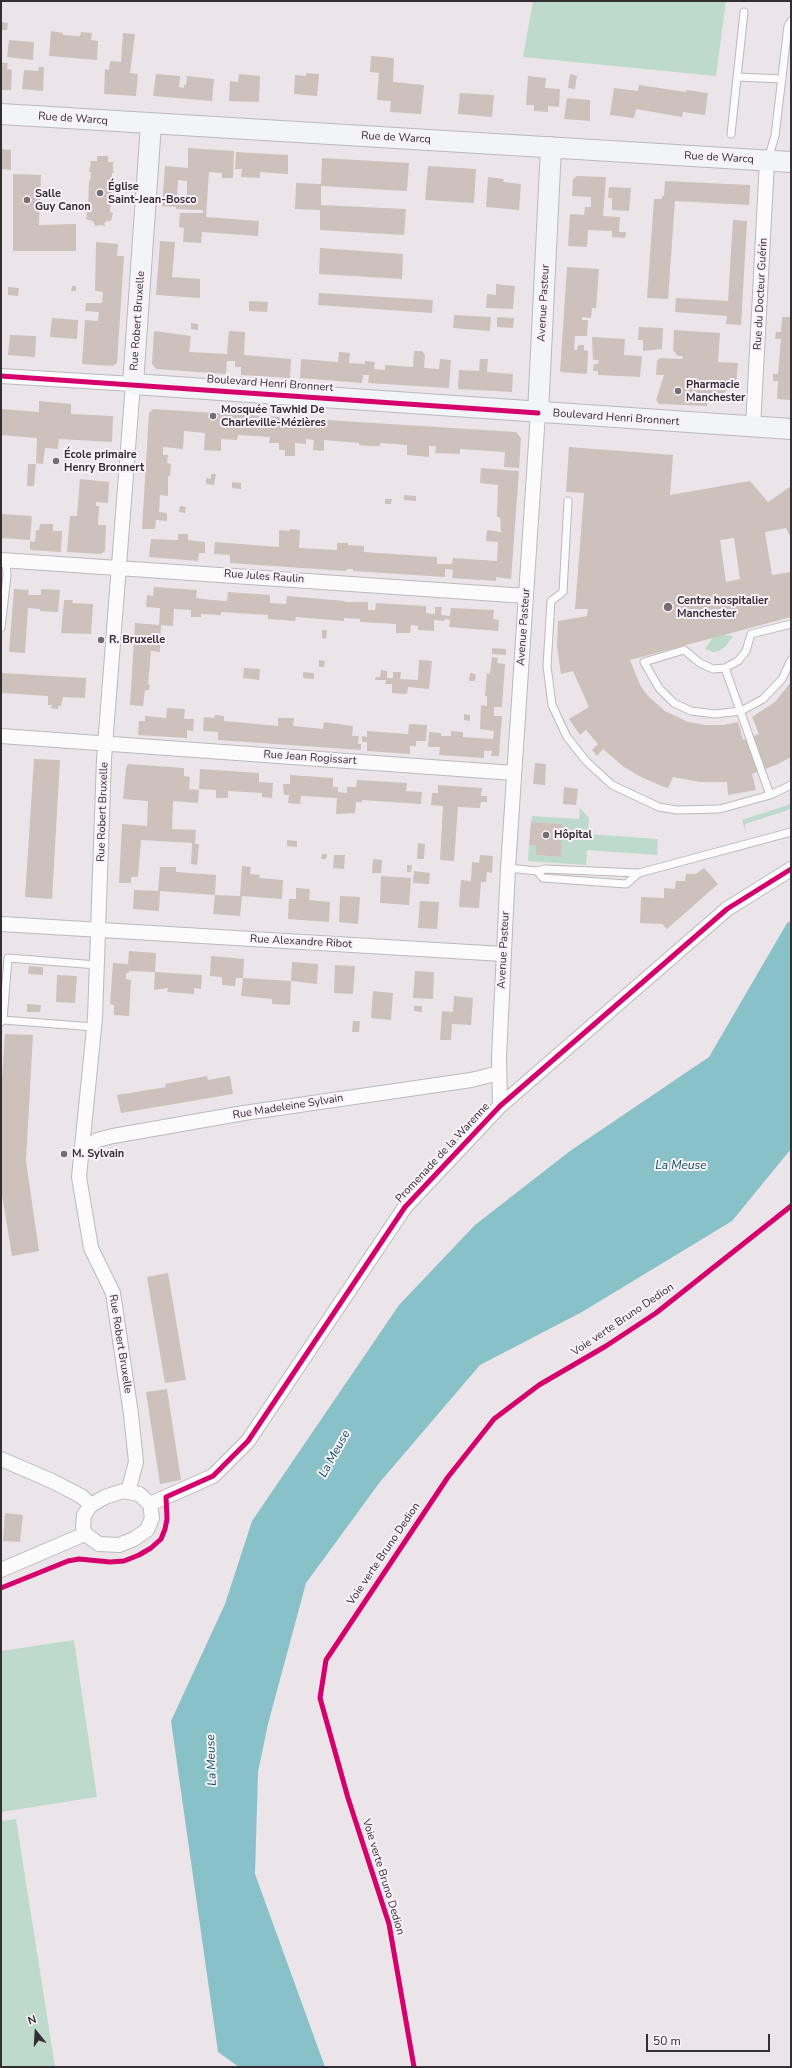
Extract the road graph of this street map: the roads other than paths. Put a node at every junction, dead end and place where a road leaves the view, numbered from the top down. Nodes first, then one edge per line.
1 (744, 12) dead end
2 (791, 21) edge
3 (737, 77) junction
4 (782, 79) junction
5 (1, 114) edge
6 (151, 124) junction
7 (730, 134) dead end
8 (551, 147) junction
9 (767, 161) junction
10 (791, 162) edge
11 (1, 376) edge
12 (133, 384) junction
13 (538, 413) junction
14 (753, 427) junction
15 (791, 429) edge
16 (568, 501) dead end
17 (4, 560) edge
18 (119, 567) junction
19 (526, 596) junction
20 (791, 624) edge
21 (1, 628) edge
22 (791, 660) edge
23 (725, 668) junction
24 (741, 711) junction
25 (1, 736) edge
26 (106, 744) junction
27 (514, 773) junction
28 (791, 785) edge
29 (770, 795) junction
30 (791, 832) edge
31 (508, 868) junction
32 (791, 870) edge
33 (537, 871) junction
34 (639, 873) junction
35 (1, 924) edge
36 (98, 930) junction
37 (503, 954) junction
38 (98, 965) junction
39 (2, 1021) edge
40 (94, 1027) junction
41 (499, 1073) junction
42 (500, 1106) junction
43 (82, 1153) junction
44 (1, 1459) edge
45 (128, 1492) junction
46 (150, 1504) junction
47 (91, 1505) junction
48 (85, 1534) junction
49 (1, 1570) edge

1 - 3 lane
2 - 4 lane
3 - 4 lane
3 - 7 lane
4 - 9 lane
5 - 6 main road, Rue de Warcq
6 - 8 main road, Rue de Warcq
6 - 12 main road, Rue Robert Bruxelle
8 - 9 main road, Rue de Warcq
8 - 13 main road, Avenue Pasteur
9 - 10 main road, Rue de Warcq
9 - 14 street, Rue du Docteur Guérin
11 - 12 street, Boulevard Henri Bronnert
12 - 13 main road, Boulevard Henri Bronnert
12 - 18 street, Rue Robert Bruxelle
13 - 14 main road, Boulevard Henri Bronnert
13 - 19 street, Avenue Pasteur
14 - 15 main road, Boulevard Henri Bronnert
16 - 29 lane
17 - 18 street, Rue Jules Raulin
17 - 21 lane
18 - 19 street, Rue Jules Raulin
18 - 26 street, Rue Robert Bruxelle
19 - 27 street, Avenue Pasteur
20 - 23 lane
22 - 24 lane
23 - 24 lane
23 - 24 lane
24 - 29 lane
25 - 26 street, Rue Jean Rogissart
26 - 27 street, Rue Jean Rogissart
26 - 36 street, Rue Robert Bruxelle
27 - 31 street, Avenue Pasteur
28 - 29 lane
30 - 34 lane
31 - 33 lane
31 - 37 street, Avenue Pasteur
32 - 42 street, Promenade de la Warenne
33 - 34 lane
33 - 34 lane
35 - 36 street, Rue Alexandre Ribot
36 - 37 street, Rue Alexandre Ribot
36 - 38 street, Rue Robert Bruxelle
37 - 41 street, Avenue Pasteur
38 - 39 lane
38 - 40 street, Rue Robert Bruxelle
39 - 40 lane
40 - 43 street, Rue Robert Bruxelle
41 - 42 street, Avenue Pasteur
41 - 43 street, Rue Madeleine Sylvain
42 - 46 street, Promenade de la Warenne
43 - 45 street, Rue Robert Bruxelle
44 - 47 street
45 - 46 street
45 - 47 street
46 - 48 street
47 - 48 street
48 - 49 street

